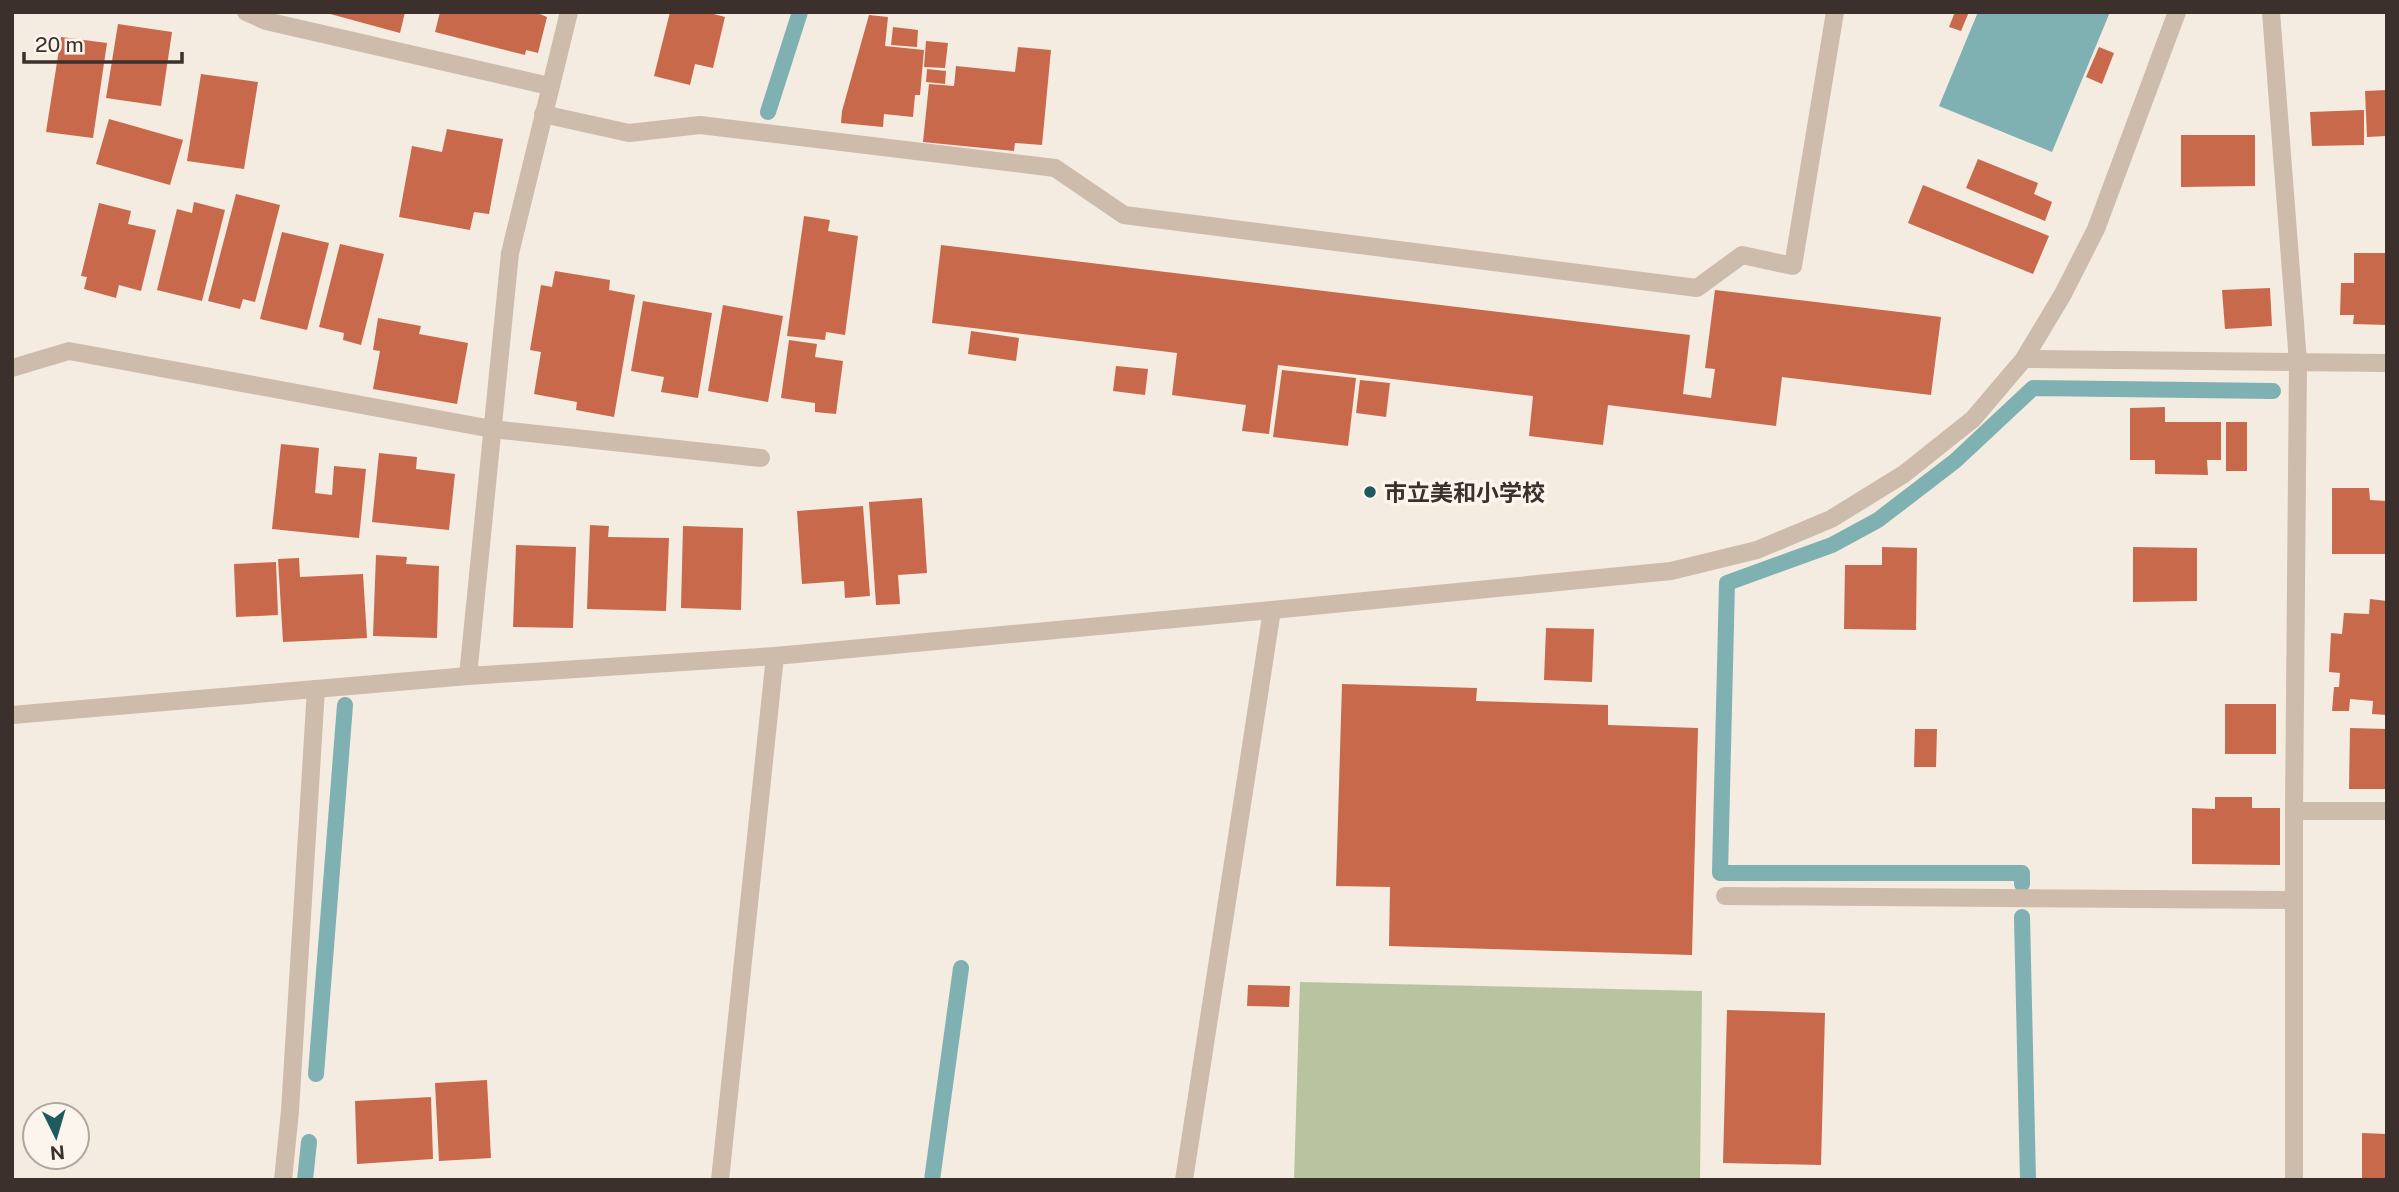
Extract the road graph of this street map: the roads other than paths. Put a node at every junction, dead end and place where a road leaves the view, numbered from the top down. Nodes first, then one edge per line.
1 (246, 12) edge
2 (569, 12) edge
3 (1835, 12) edge
4 (2177, 12) edge
5 (2271, 12) edge
6 (549, 86) junction
7 (543, 114) junction
8 (2024, 359) junction
9 (2298, 362) junction
10 (2387, 363) edge
11 (12, 368) edge
12 (492, 429) junction
13 (761, 458) dead end
14 (1272, 610) junction
15 (775, 656) junction
16 (468, 676) junction
17 (316, 689) junction
18 (12, 715) edge
19 (2294, 811) junction
20 (2387, 811) edge
21 (1725, 896) dead end
22 (2294, 900) junction
23 (283, 1180) edge
24 (720, 1180) edge
25 (1184, 1180) edge
26 (2294, 1180) edge

1 - 6 street
2 - 6 street
3 - 7 street
4 - 8 street
5 - 9 street
6 - 7 street
7 - 12 street
8 - 9 street
8 - 14 street
9 - 10 street
9 - 19 street
11 - 12 street
12 - 13 street
12 - 16 street
14 - 15 street
14 - 25 street
15 - 16 street
15 - 24 street
16 - 17 street
17 - 18 street
17 - 23 street
19 - 20 street
19 - 22 street
21 - 22 street
22 - 26 street

